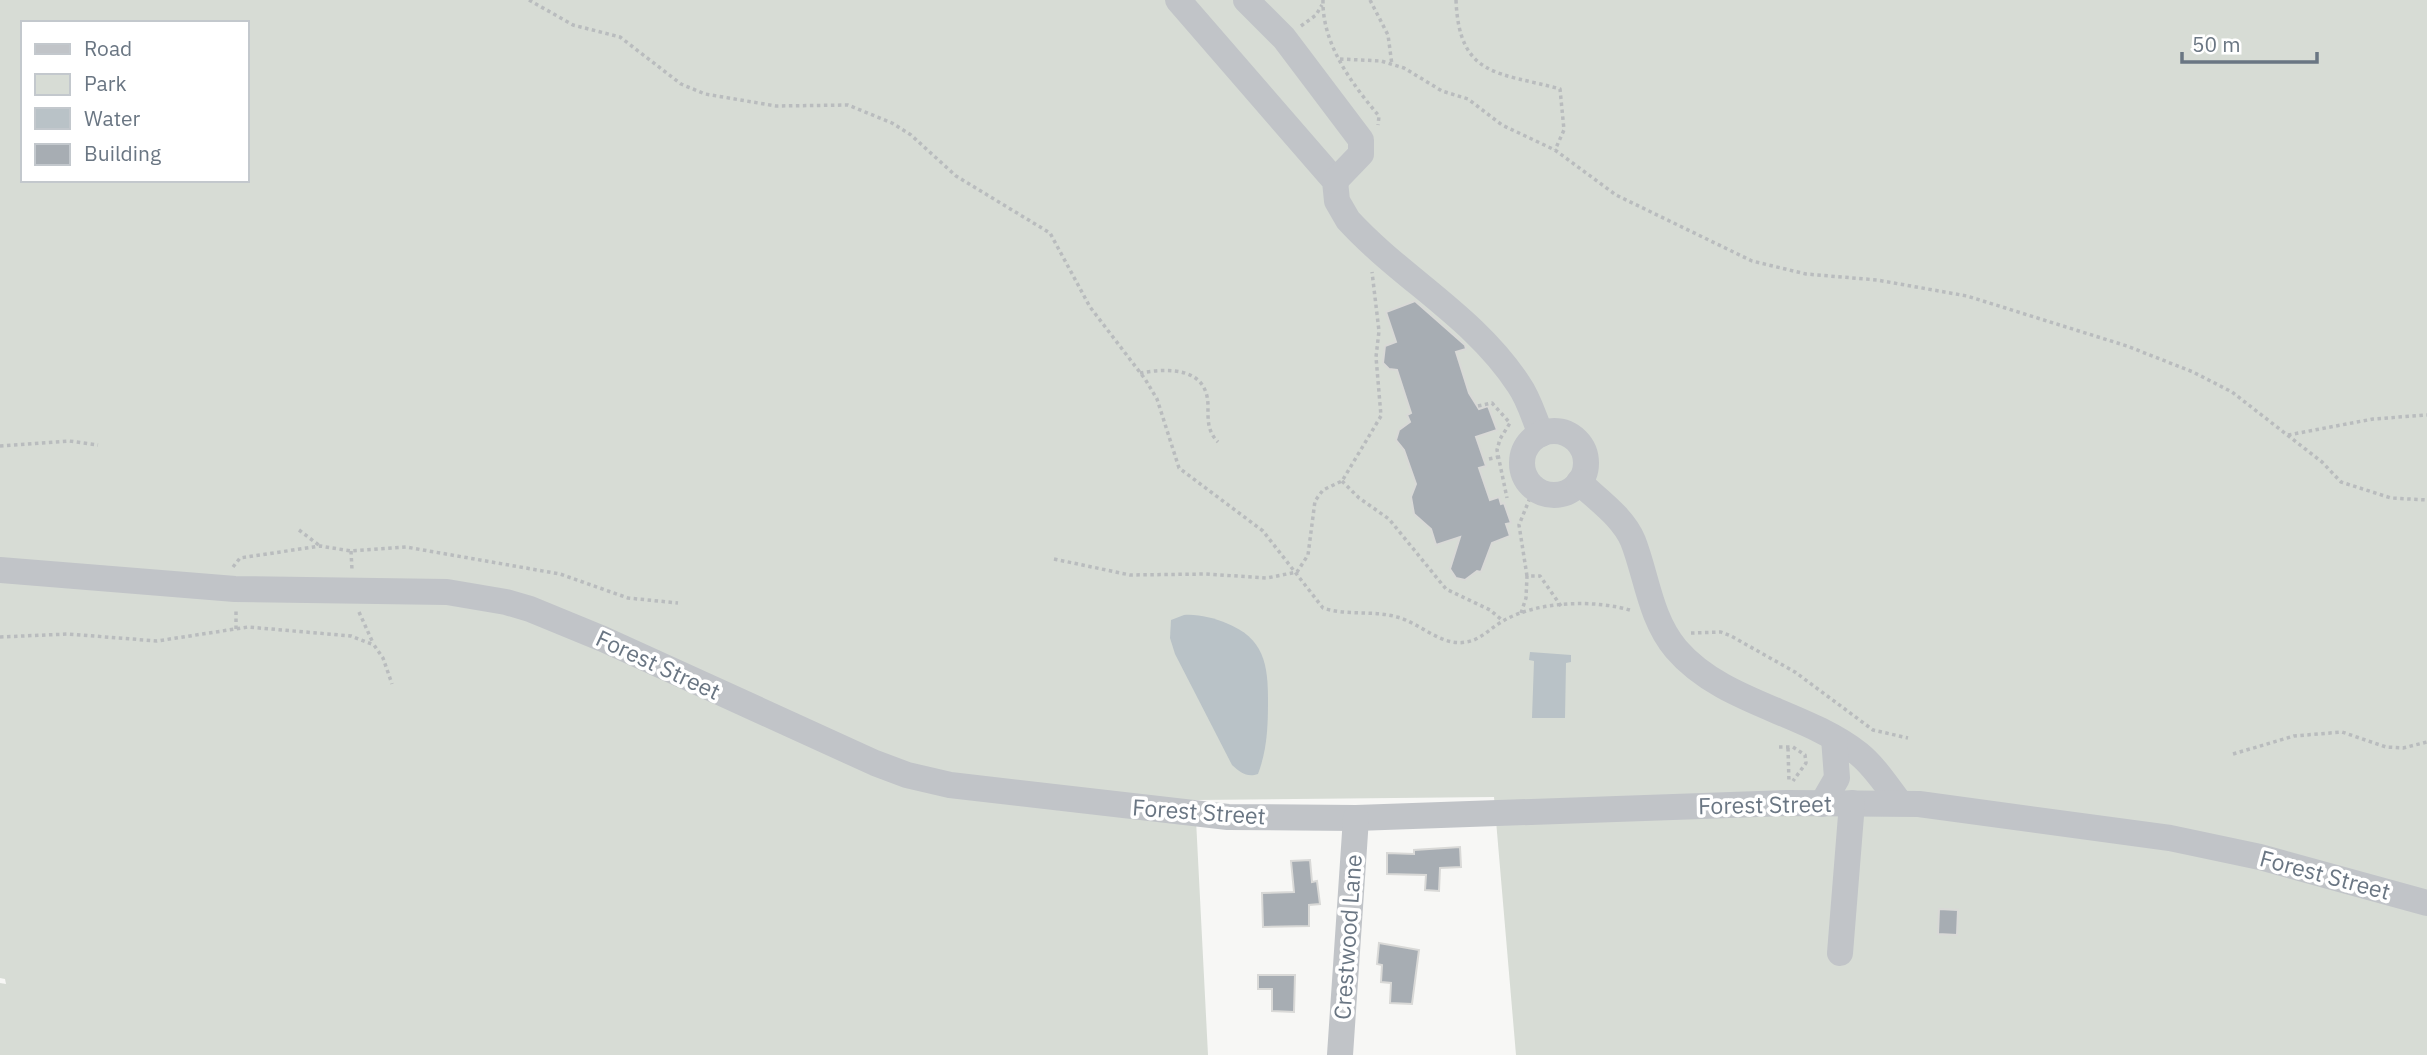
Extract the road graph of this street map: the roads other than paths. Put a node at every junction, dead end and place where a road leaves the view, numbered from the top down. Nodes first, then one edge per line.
1 (1178, 0) edge
2 (1247, 0) edge
3 (1335, 181) junction
4 (1541, 434) junction
5 (1579, 482) junction
6 (0, 570) edge
7 (1834, 738) junction
8 (1852, 803) junction
9 (1899, 803) junction
10 (1822, 804) junction
11 (1356, 818) junction
12 (2427, 903) edge
13 (1840, 953) dead end
14 (1340, 1055) edge

1 - 3 street
2 - 3 street
3 - 4 street
4 - 5 street
4 - 5 street
5 - 7 street
6 - 11 street, Forest Street
7 - 9 street
7 - 10 street
8 - 9 street, Forest Street
8 - 10 street, Forest Street
8 - 13 street
9 - 12 street, Forest Street
10 - 11 street, Forest Street
11 - 14 street, Crestwood Lane

